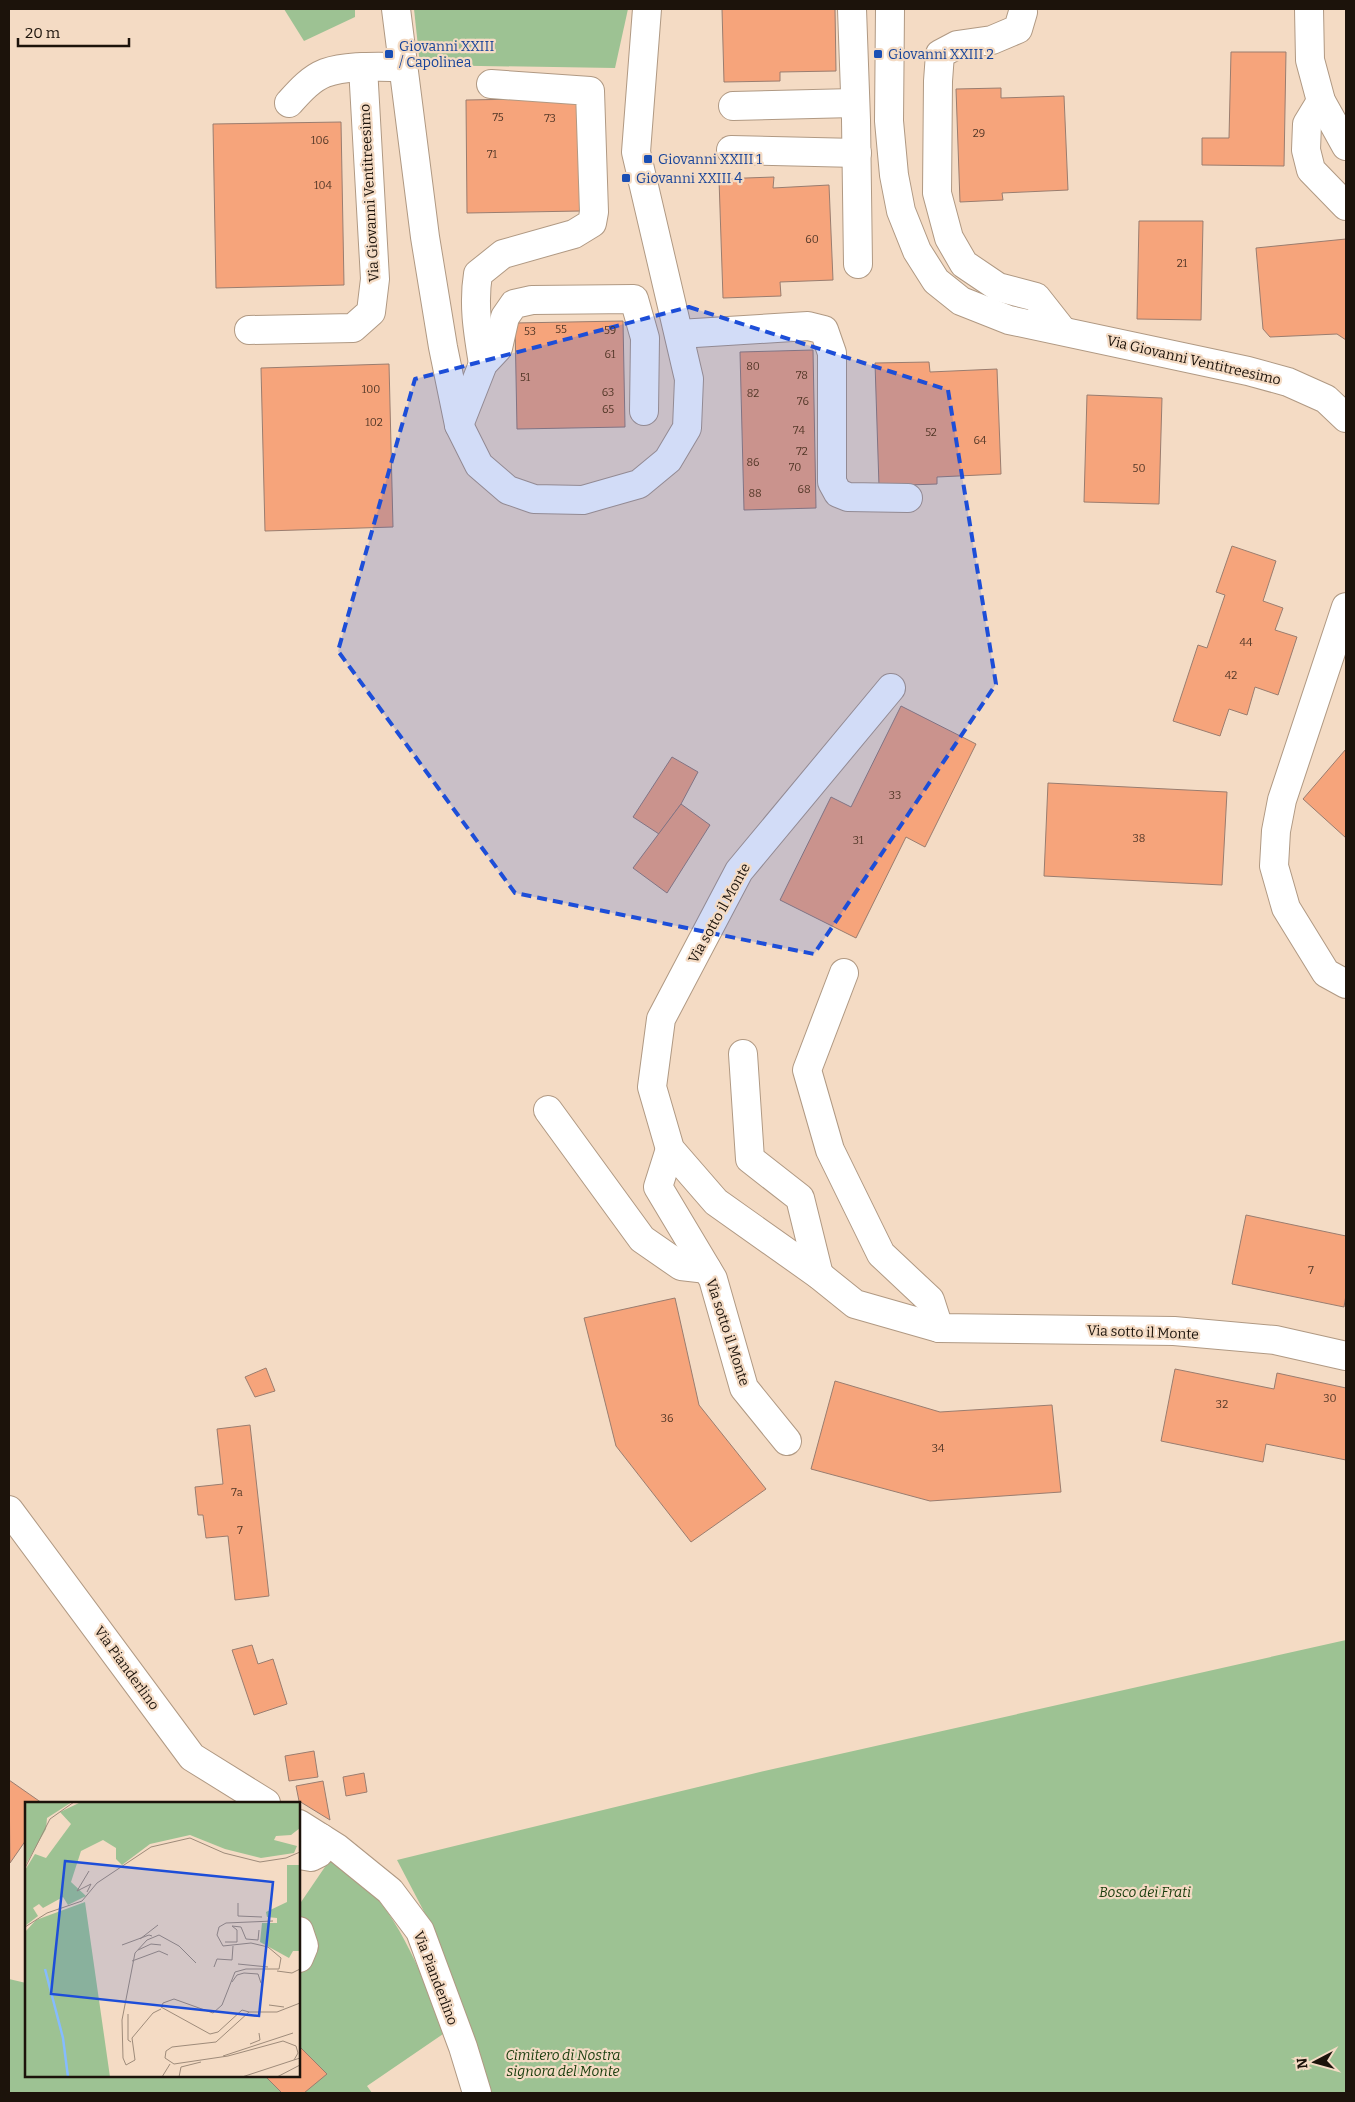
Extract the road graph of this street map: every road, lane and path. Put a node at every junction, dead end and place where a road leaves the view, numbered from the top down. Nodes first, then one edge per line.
1 (396, 9) edge
2 (647, 9) edge
3 (852, 9) edge
4 (890, 9) edge
5 (1309, 9) edge
6 (1023, 12) dead end
7 (363, 67) junction
8 (403, 67) junction
9 (491, 84) dead end
10 (1321, 101) junction
11 (289, 103) dead end
12 (733, 106) dead end
13 (855, 111) junction
14 (889, 121) junction
15 (1346, 146) edge
16 (731, 150) dead end
17 (857, 153) junction
18 (1346, 206) edge
19 (858, 264) dead end
20 (249, 330) dead end
21 (1062, 330) junction
22 (679, 334) junction
23 (483, 364) junction
24 (644, 411) dead end
25 (1346, 418) edge
26 (460, 425) junction
27 (908, 498) dead end
28 (1346, 607) edge
29 (891, 688) dead end
30 (844, 973) dead end
31 (1346, 984) edge
32 (742, 1054) dead end
33 (548, 1110) dead end
34 (670, 1149) junction
35 (707, 1268) junction
36 (819, 1275) junction
37 (939, 1328) junction
38 (1346, 1356) edge
39 (787, 1441) dead end
40 (9, 1510) edge
41 (264, 1802) edge
42 (319, 1837) edge
43 (300, 1855) edge
44 (300, 1934) edge
45 (300, 1956) edge
46 (477, 2093) edge

1 - 8 street
2 - 22 street
3 - 13 street
4 - 14 street, Via Giovanni Ventitreesimo
5 - 10 street
6 - 21 street
7 - 8 street
7 - 11 street
7 - 20 street, Via Giovanni Ventitreesimo
8 - 26 street
9 - 23 street
10 - 15 street
10 - 18 street
12 - 13 street
13 - 14 street
13 - 17 street
14 - 21 street, Via Giovanni Ventitreesimo
16 - 17 street
17 - 19 street
21 - 25 street, Via Giovanni Ventitreesimo
22 - 26 street
22 - 27 street
23 - 24 street
23 - 26 street
28 - 31 street
29 - 34 street, Via sotto il Monte
30 - 37 street
32 - 36 street
33 - 35 street, Via sotto il Monte
34 - 35 street, Via sotto il Monte
34 - 36 street, Via sotto il Monte
35 - 39 street, Via sotto il Monte
36 - 37 street, Via sotto il Monte
37 - 38 street, Via sotto il Monte
40 - 41 street, Via Pianderlino
42 - 43 street
42 - 46 street, Via Pianderlino
44 - 45 street

